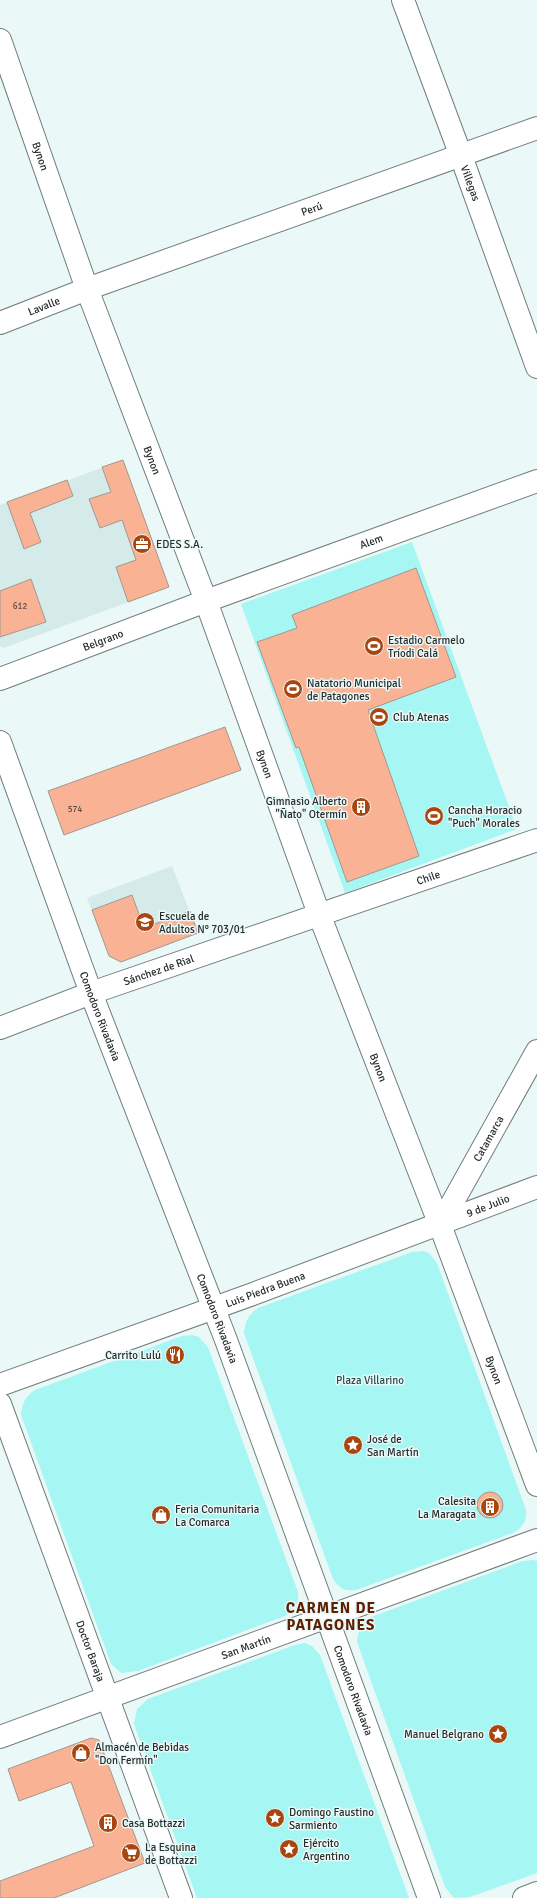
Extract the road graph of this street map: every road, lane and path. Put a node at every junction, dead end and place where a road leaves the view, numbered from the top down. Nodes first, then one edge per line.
1 (403, 0) edge
2 (0, 40) edge
3 (537, 128) edge
4 (462, 156) junction
5 (87, 289) junction
6 (0, 323) edge
7 (537, 367) edge
8 (537, 481) edge
9 (206, 601) junction
10 (0, 679) edge
11 (0, 742) edge
12 (537, 840) edge
13 (319, 914) junction
14 (91, 993) junction
15 (0, 1028) edge
16 (537, 1051) edge
17 (537, 1187) edge
18 (440, 1225) junction
19 (214, 1308) junction
20 (0, 1385) edge
21 (0, 1404) edge
22 (537, 1485) edge
23 (537, 1540) edge
24 (327, 1616) junction
25 (108, 1698) junction
26 (0, 1737) edge
27 (537, 1893) edge
28 (181, 1898) edge
29 (428, 1898) edge
30 (524, 1898) edge

1 - 4 street, Villegas
2 - 5 street, Bynon
3 - 4 street, Perú
4 - 5 street, Perú
4 - 7 street, Villegas
5 - 6 street, Lavalle
5 - 9 street, Bynon
8 - 9 street, Alem
9 - 10 street, Belgrano
9 - 13 street, Bynon
11 - 14 street, Comodoro Rivadavia
12 - 13 street, Chile
13 - 14 street, Sánchez de Rial
13 - 18 street, Bynon
14 - 15 street, Sánchez de Rial
14 - 19 street, Comodoro Rivadavia
16 - 18 street, Catamarca
17 - 18 street, 9 de Julio
18 - 19 street, Luis Piedra Buena
18 - 22 street, Bynon
19 - 20 street, Luis Piedra Buena
19 - 24 street, Comodoro Rivadavia
21 - 25 street, Doctor Baraja
23 - 24 street, San Martín
24 - 25 street, San Martín
24 - 29 street, Comodoro Rivadavia
25 - 26 street, San Martín
25 - 28 street, Doctor Baraja
27 - 30 street

